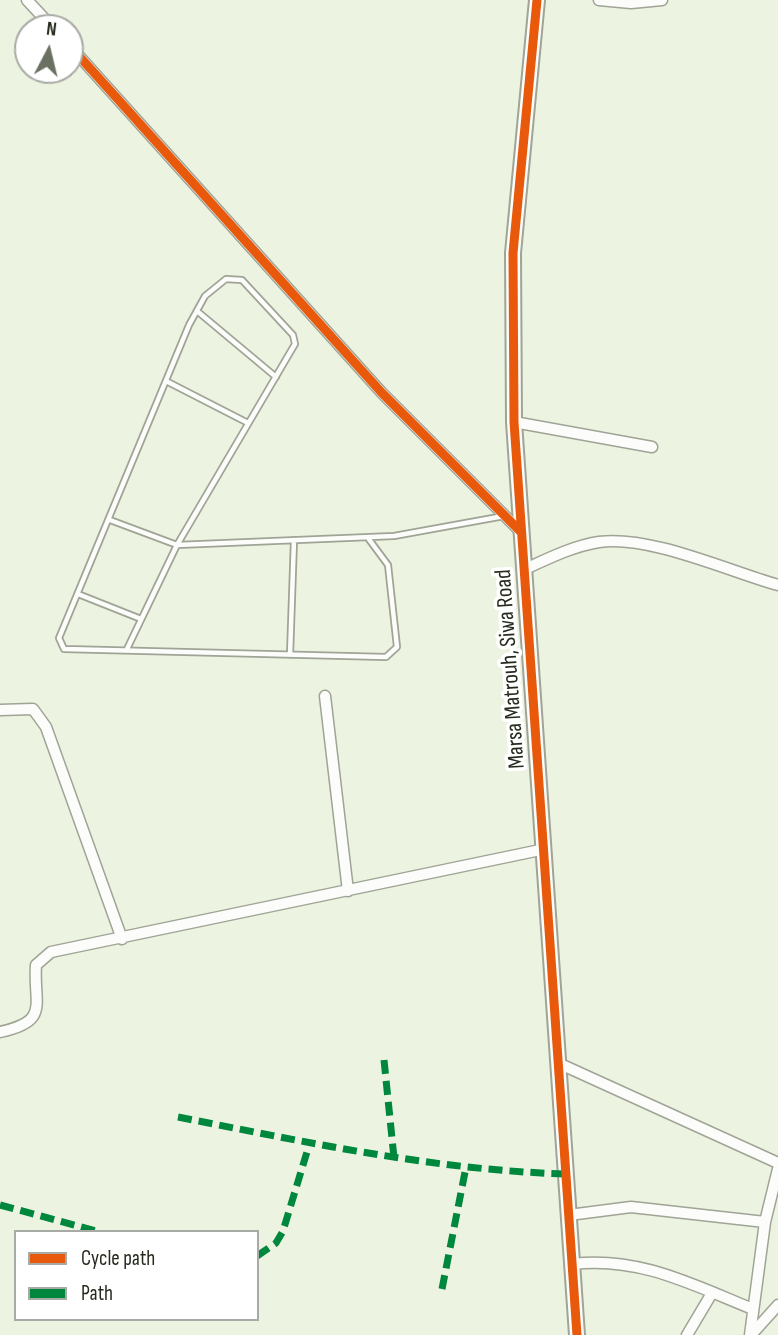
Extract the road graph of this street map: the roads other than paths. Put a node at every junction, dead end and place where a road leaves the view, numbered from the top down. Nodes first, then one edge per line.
1 (27, 0) edge
2 (537, 0) edge
3 (599, 0) edge
4 (662, 0) edge
5 (40, 14) edge
6 (84, 62) edge
7 (197, 311) junction
8 (276, 377) junction
9 (166, 381) junction
10 (514, 422) junction
11 (248, 424) junction
12 (652, 447) dead end
13 (505, 516) junction
14 (109, 520) junction
15 (520, 531) junction
16 (368, 538) junction
17 (294, 540) junction
18 (177, 545) junction
19 (523, 570) junction
20 (778, 585) edge
21 (78, 594) junction
22 (141, 619) junction
23 (127, 649) junction
24 (290, 655) junction
25 (325, 696) dead end
26 (0, 710) edge
27 (545, 849) junction
28 (348, 891) junction
29 (122, 939) junction
30 (0, 1032) edge
31 (558, 1063) junction
32 (778, 1163) edge
33 (778, 1169) edge
34 (569, 1215) junction
35 (765, 1222) junction
36 (573, 1264) junction
37 (712, 1293) junction
38 (778, 1305) edge
39 (753, 1309) junction
40 (578, 1335) edge
41 (687, 1335) edge
42 (750, 1335) edge

1 - 5 street
2 - 10 street, Marsa Matrouh, Siwa Road
3 - 4 street
6 - 13 street
7 - 8 lane
7 - 8 lane
7 - 9 lane
8 - 11 lane
9 - 11 lane
9 - 14 lane
10 - 12 street
10 - 15 street, Marsa Matrouh, Siwa Road
11 - 18 lane
13 - 15 street
13 - 16 lane
14 - 18 lane
14 - 21 lane
15 - 19 street, Marsa Matrouh, Siwa Road
16 - 17 lane
16 - 24 lane
17 - 18 lane
17 - 24 lane
18 - 22 lane
19 - 20 street
19 - 27 street, Marsa Matrouh, Siwa Road
21 - 22 lane
21 - 23 lane
22 - 23 lane
23 - 24 lane
25 - 28 street
26 - 29 street
27 - 28 street
27 - 31 street, Marsa Matrouh, Siwa Road
28 - 29 street
29 - 30 street
31 - 32 street
31 - 34 street, Marsa Matrouh, Siwa Road
33 - 35 street
34 - 35 street
34 - 36 street, Marsa Matrouh, Siwa Road
35 - 39 street
36 - 37 street
36 - 40 street, Marsa Matrouh, Siwa Road
37 - 39 street
37 - 41 street
38 - 42 street
39 - 42 street

